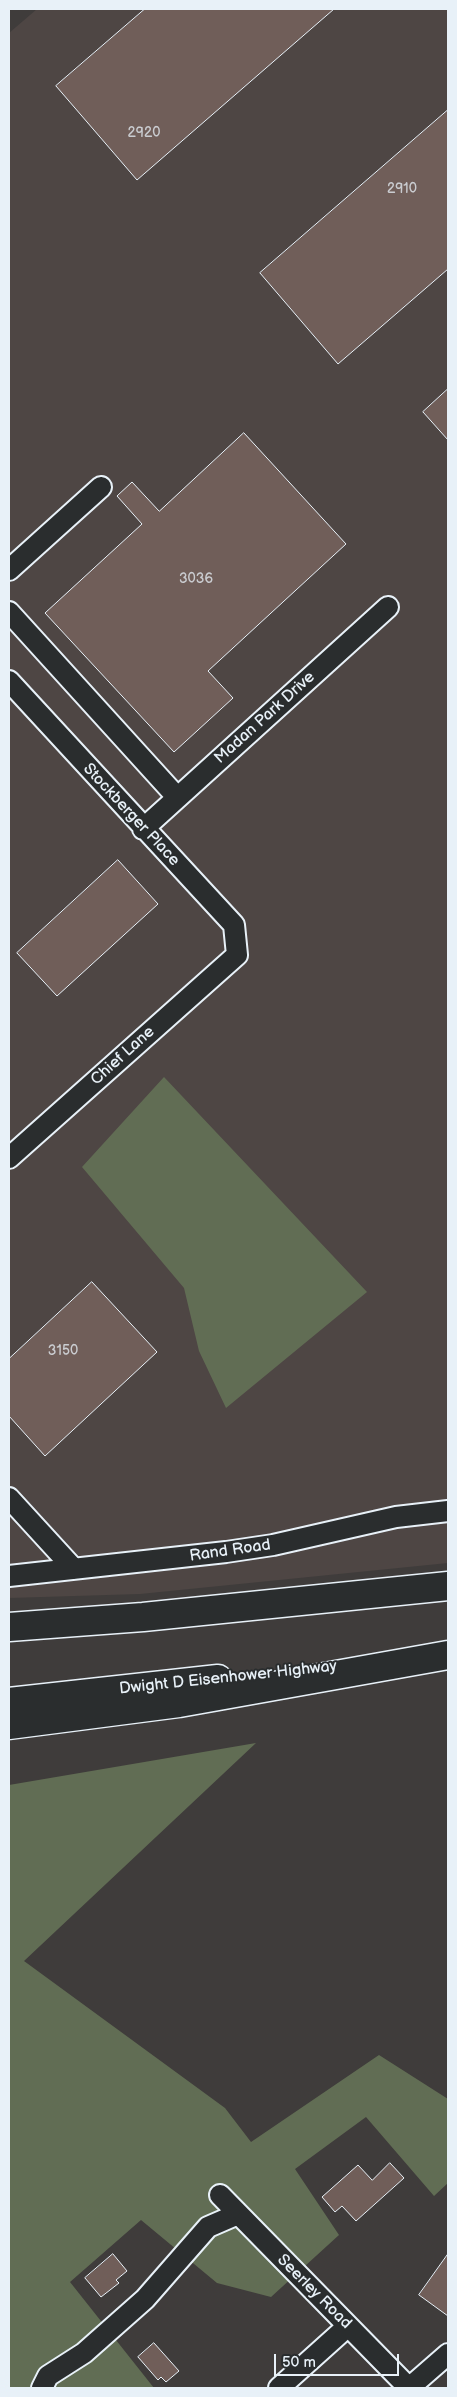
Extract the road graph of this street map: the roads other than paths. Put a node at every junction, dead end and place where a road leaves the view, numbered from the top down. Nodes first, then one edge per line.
1 (102, 487) dead end
2 (9, 570) edge
3 (388, 607) dead end
4 (9, 612) edge
5 (9, 681) edge
6 (177, 797) junction
7 (143, 829) junction
8 (237, 955) joint
9 (9, 1158) edge
10 (9, 1498) edge
11 (448, 1511) edge
12 (74, 1569) junction
13 (9, 1576) edge
14 (448, 1586) edge
15 (9, 1627) edge
16 (448, 1654) edge
17 (9, 1702) edge
18 (9, 1725) edge
19 (220, 2195) dead end
20 (238, 2214) junction
21 (348, 2326) junction
22 (448, 2354) edge
23 (42, 2388) edge
24 (279, 2388) edge
25 (409, 2388) edge

1 - 2 street
3 - 6 street, Madan Park Drive
4 - 6 street
5 - 7 street, Stockberger Place
6 - 7 street, Madan Park Drive
7 - 8 street, Stockberger Place
8 - 9 street, Chief Lane
10 - 12 street
11 - 12 street, Rand Road
12 - 13 street, Rand Road
14 - 15 highway
16 - 17 highway, Dwight D Eisenhower Highway
16 - 18 highway
19 - 20 street, Seerley Road
20 - 21 street, Seerley Road
20 - 23 street
21 - 24 street
21 - 25 street, Seerley Road
22 - 25 street

